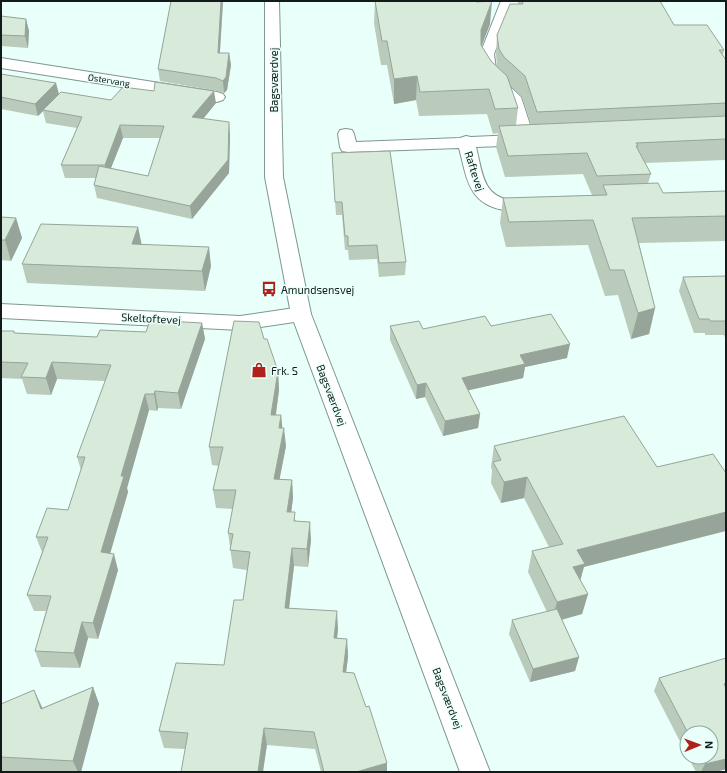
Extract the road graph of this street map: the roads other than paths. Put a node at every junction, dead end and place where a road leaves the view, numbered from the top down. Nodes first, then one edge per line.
1 (272, 1) edge
2 (508, 3) edge
3 (545, 3) edge
4 (1, 63) edge
5 (217, 97) dead end
6 (346, 134) dead end
7 (466, 141) junction
8 (548, 205) edge
9 (1, 312) edge
10 (301, 314) junction
11 (475, 772) edge

1 - 10 street, Bagsværdvej
2 - 3 lane
2 - 7 street
4 - 5 street, Østervang
6 - 7 street
7 - 8 street, Raftevej
9 - 10 street, Skeltoftevej
10 - 11 street, Bagsværdvej

